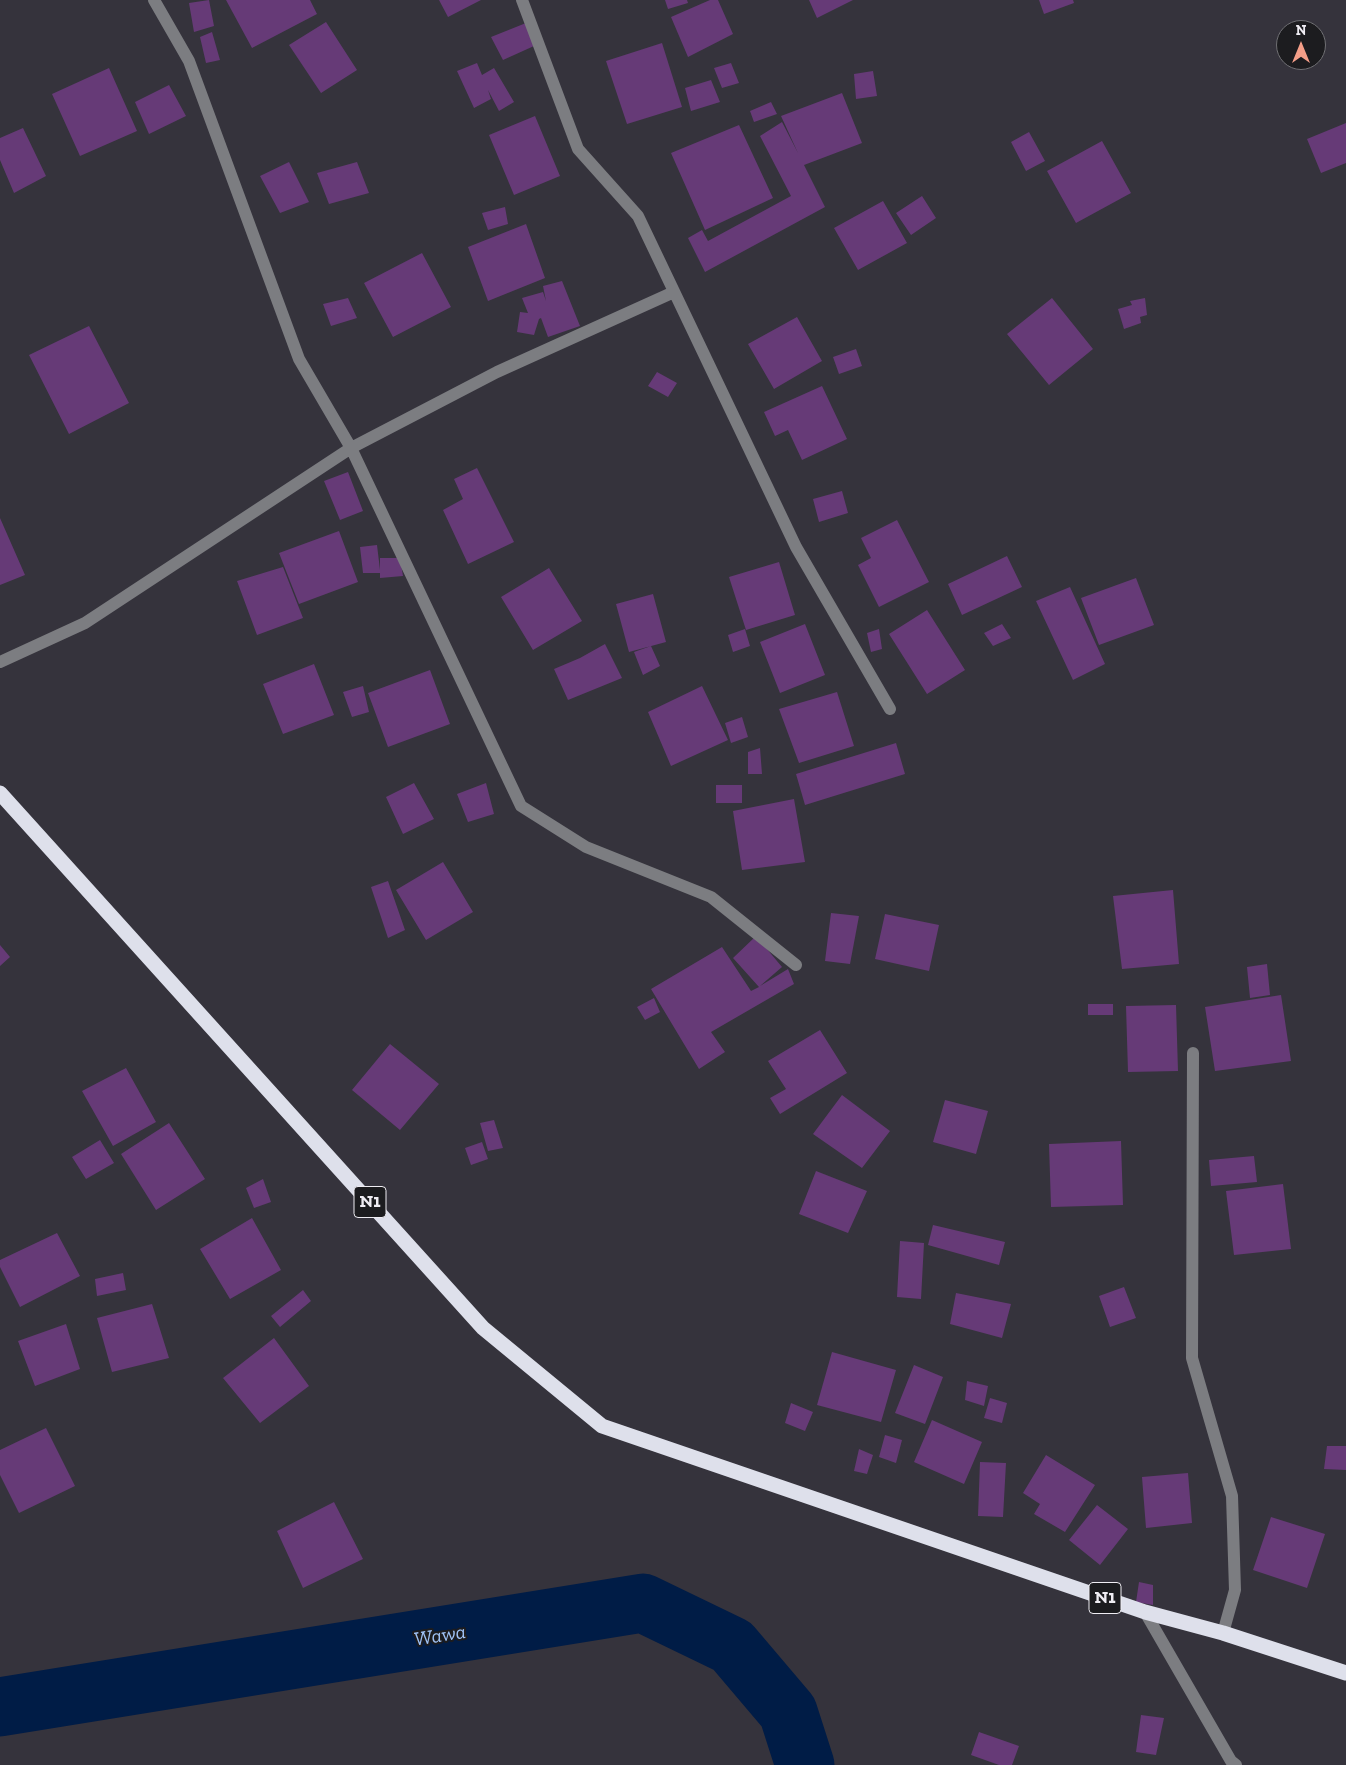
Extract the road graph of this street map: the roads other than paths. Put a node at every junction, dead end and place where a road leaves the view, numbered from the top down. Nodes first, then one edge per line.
1 (154, 0) edge
2 (522, 0) edge
3 (674, 292) junction
4 (351, 448) junction
5 (0, 662) edge
6 (890, 709) dead end
7 (0, 793) edge
8 (796, 965) dead end
9 (1193, 1053) dead end
10 (1145, 1612) junction
11 (1223, 1633) junction
12 (1346, 1673) edge
13 (1236, 1765) edge

1 - 4 street
2 - 3 street
3 - 4 street
3 - 6 street
4 - 5 street
4 - 8 street
7 - 10 highway, N1
9 - 11 street
10 - 11 highway, N1
10 - 13 street
11 - 12 highway, N1

